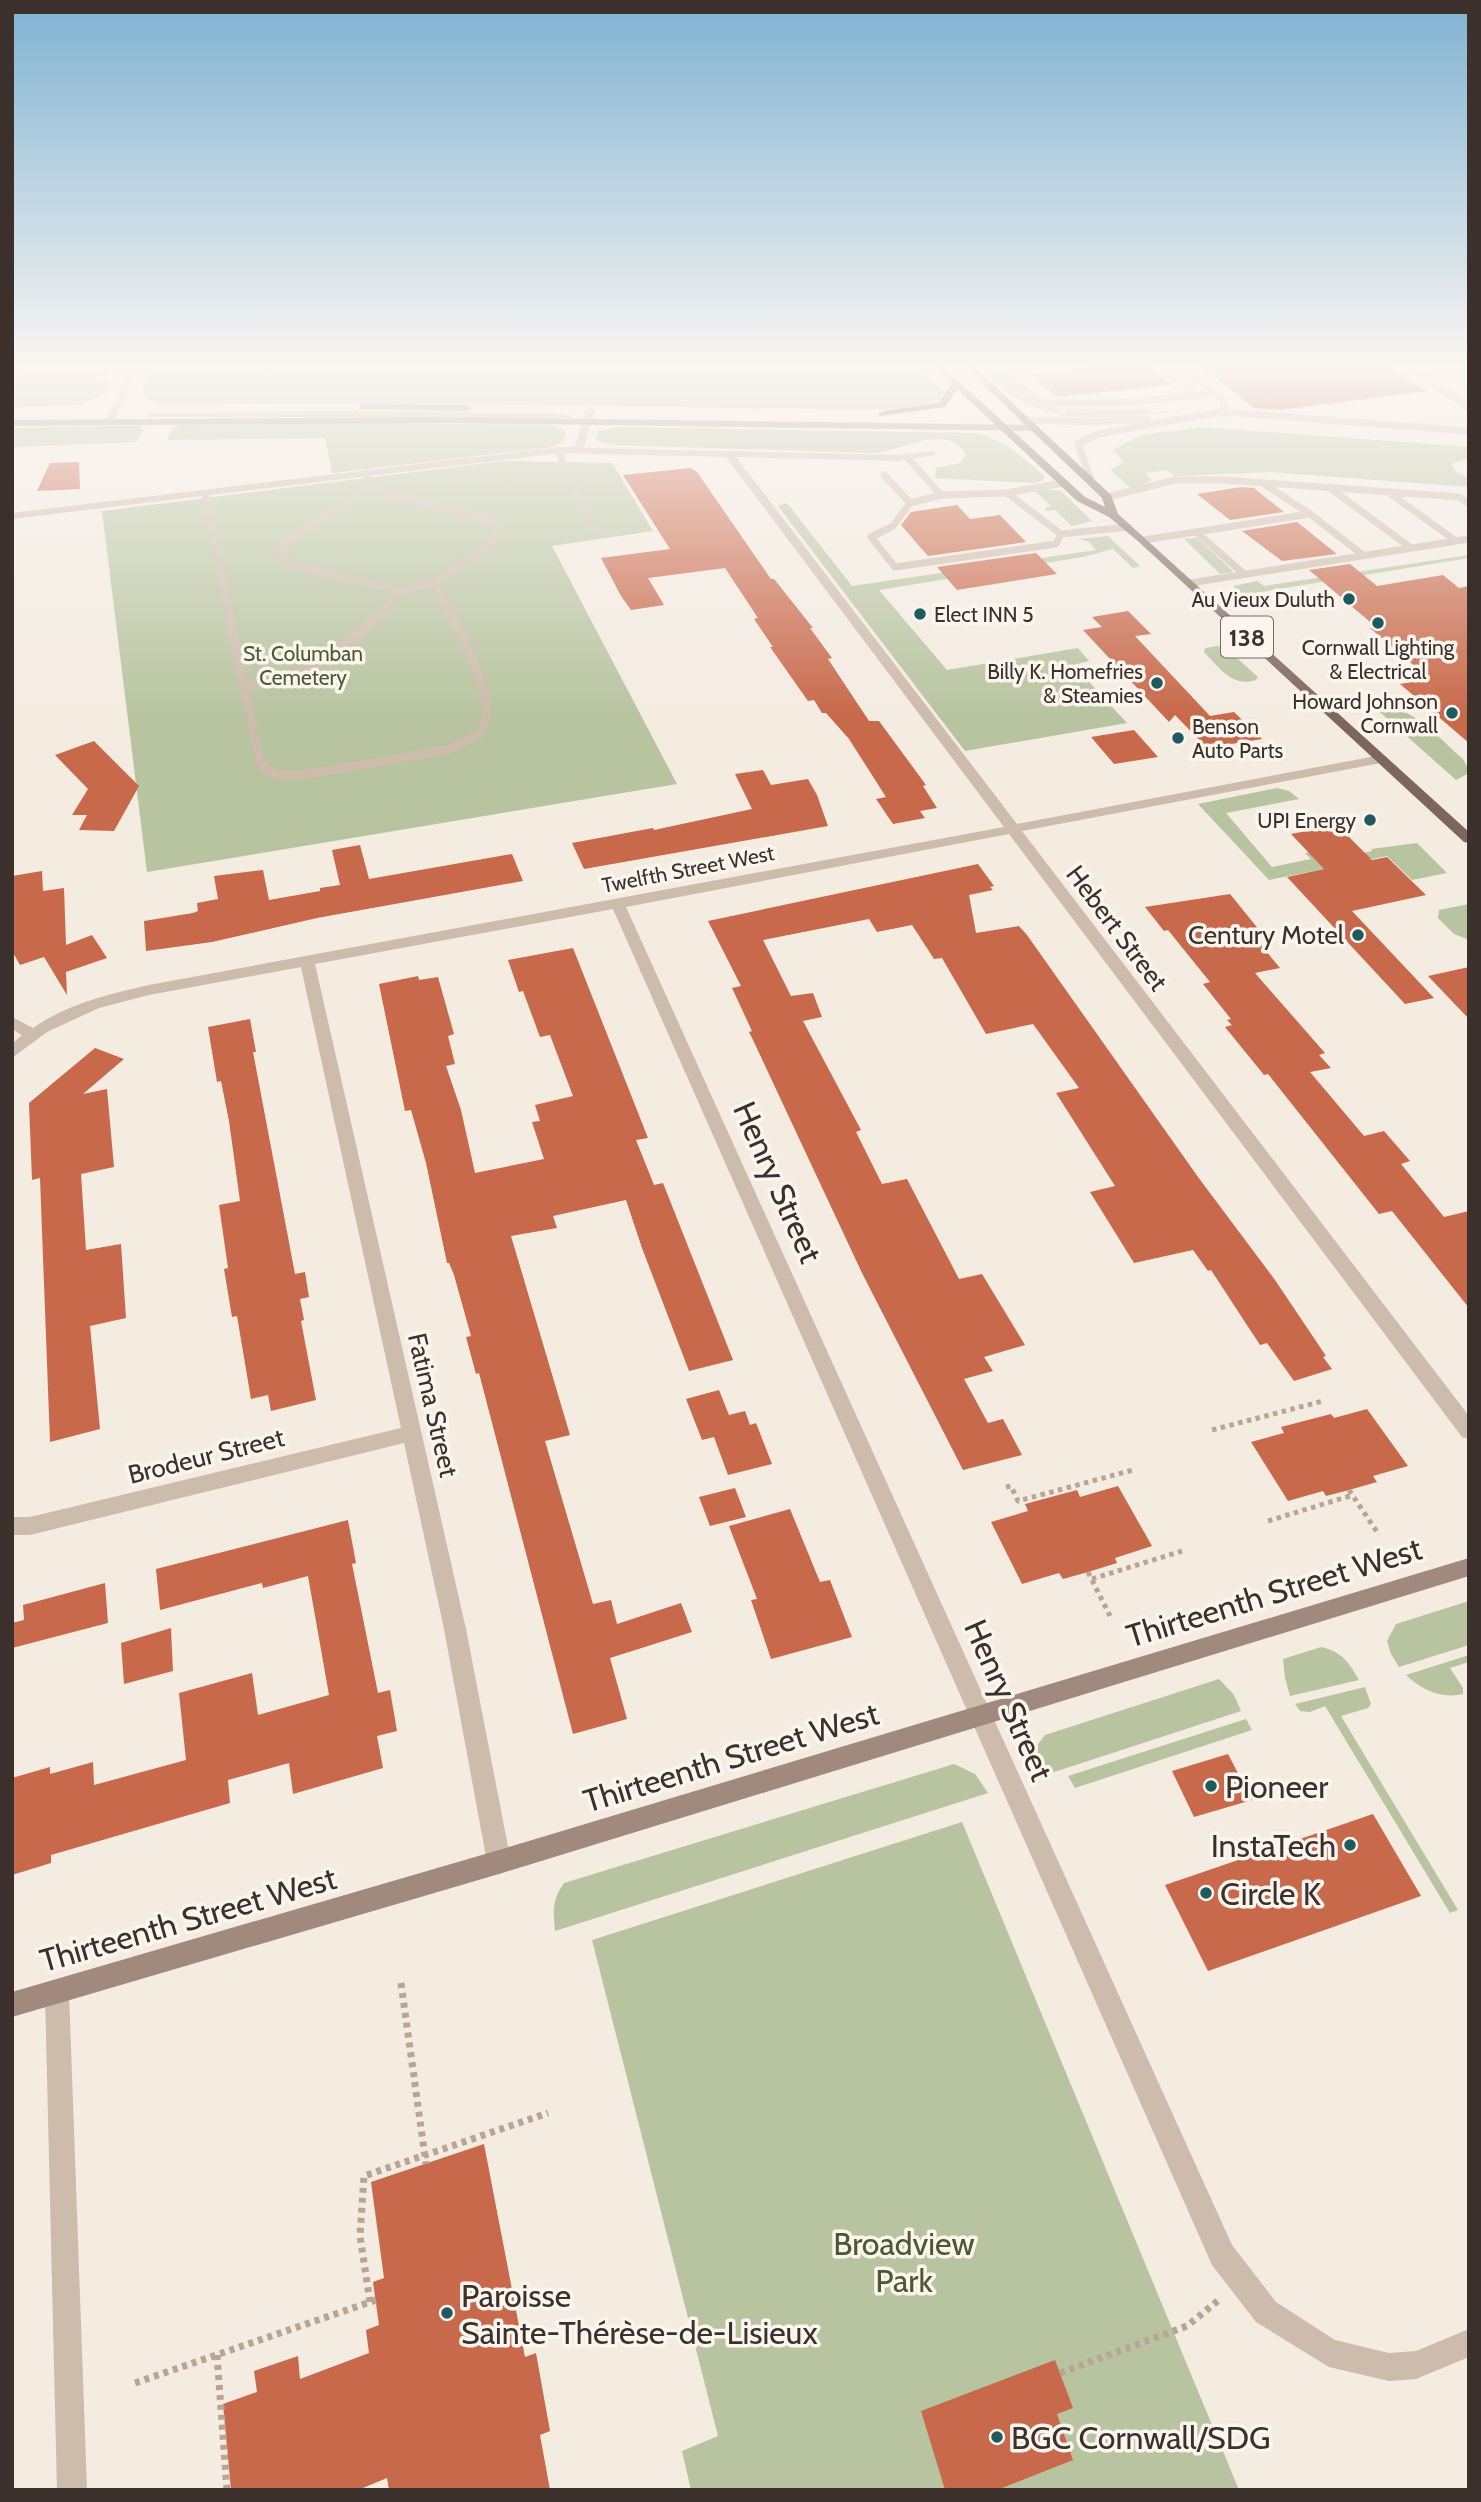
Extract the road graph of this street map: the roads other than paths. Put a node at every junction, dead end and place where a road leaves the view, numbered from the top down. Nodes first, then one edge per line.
1 (295, 482) edge
2 (368, 482) edge
3 (572, 482) edge
4 (750, 482) edge
5 (890, 482) edge
6 (929, 482) edge
7 (1093, 482) edge
8 (1168, 482) edge
9 (1260, 482) edge
10 (1269, 482) edge
11 (1063, 483) joint
12 (1328, 486) junction
13 (369, 488) junction
14 (1386, 491) junction
15 (205, 493) junction
16 (1007, 493) junction
17 (941, 495) junction
18 (1107, 497) junction
19 (910, 503) junction
20 (1469, 505) edge
21 (1310, 513) junction
22 (1113, 515) junction
23 (12, 516) edge
24 (1128, 527) junction
25 (596, 531) dead end
26 (1196, 532) junction
27 (1061, 534) junction
28 (1469, 539) edge
29 (1143, 540) junction
30 (1456, 541) junction
31 (1411, 548) junction
32 (1363, 555) junction
33 (1244, 574) junction
34 (434, 583) junction
35 (1190, 583) junction
36 (401, 591) junction
37 (244, 686) junction
38 (1381, 759) junction
39 (1012, 829) junction
40 (1469, 839) edge
41 (618, 904) junction
42 (307, 961) junction
43 (12, 1022) edge
44 (31, 1034) junction
45 (12, 1053) edge
46 (1469, 1431) edge
47 (411, 1433) junction
48 (12, 1526) edge
49 (1469, 1567) edge
50 (979, 1715) junction
51 (499, 1862) junction
52 (57, 1992) junction
53 (12, 2005) edge
54 (1469, 2343) edge
55 (72, 2490) edge

1 - 15 street
2 - 13 lane
3 - 25 lane
4 - 39 street, Hebert Street
5 - 19 lane
6 - 17 lane
7 - 18 main road
8 - 18 lane
9 - 21 lane
10 - 12 lane
11 - 16 lane
11 - 22 main road, 138
12 - 14 lane
12 - 31 lane
13 - 34 lane
13 - 36 lane
14 - 20 lane
14 - 30 lane
15 - 23 street
15 - 37 lane
16 - 17 lane
16 - 27 lane
17 - 19 lane
18 - 22 main road
19 - 27 lane
21 - 26 lane
21 - 32 lane
22 - 24 main road, 138
24 - 27 lane
24 - 29 main road, 138
26 - 29 lane
26 - 33 lane
28 - 30 lane
29 - 35 main road, 138
30 - 31 lane
31 - 32 lane
32 - 33 lane
33 - 35 lane
34 - 36 lane
34 - 37 lane
35 - 38 main road, 138
36 - 37 lane
38 - 39 street, Twelfth Street West
38 - 40 main road, 138
39 - 41 street, Twelfth Street West
39 - 46 street, Hebert Street
41 - 42 street, Twelfth Street West
41 - 50 street, Henry Street
42 - 44 street, Twelfth Street West
42 - 47 street, Fatima Street
43 - 44 street
44 - 45 street
47 - 48 street, Brodeur Street
47 - 51 street, Fatima Street
49 - 50 main road, Thirteenth Street West
50 - 51 main road, Thirteenth Street West
50 - 54 street, Henry Street
51 - 52 main road, Thirteenth Street West
52 - 53 main road, Thirteenth Street West
52 - 55 street

